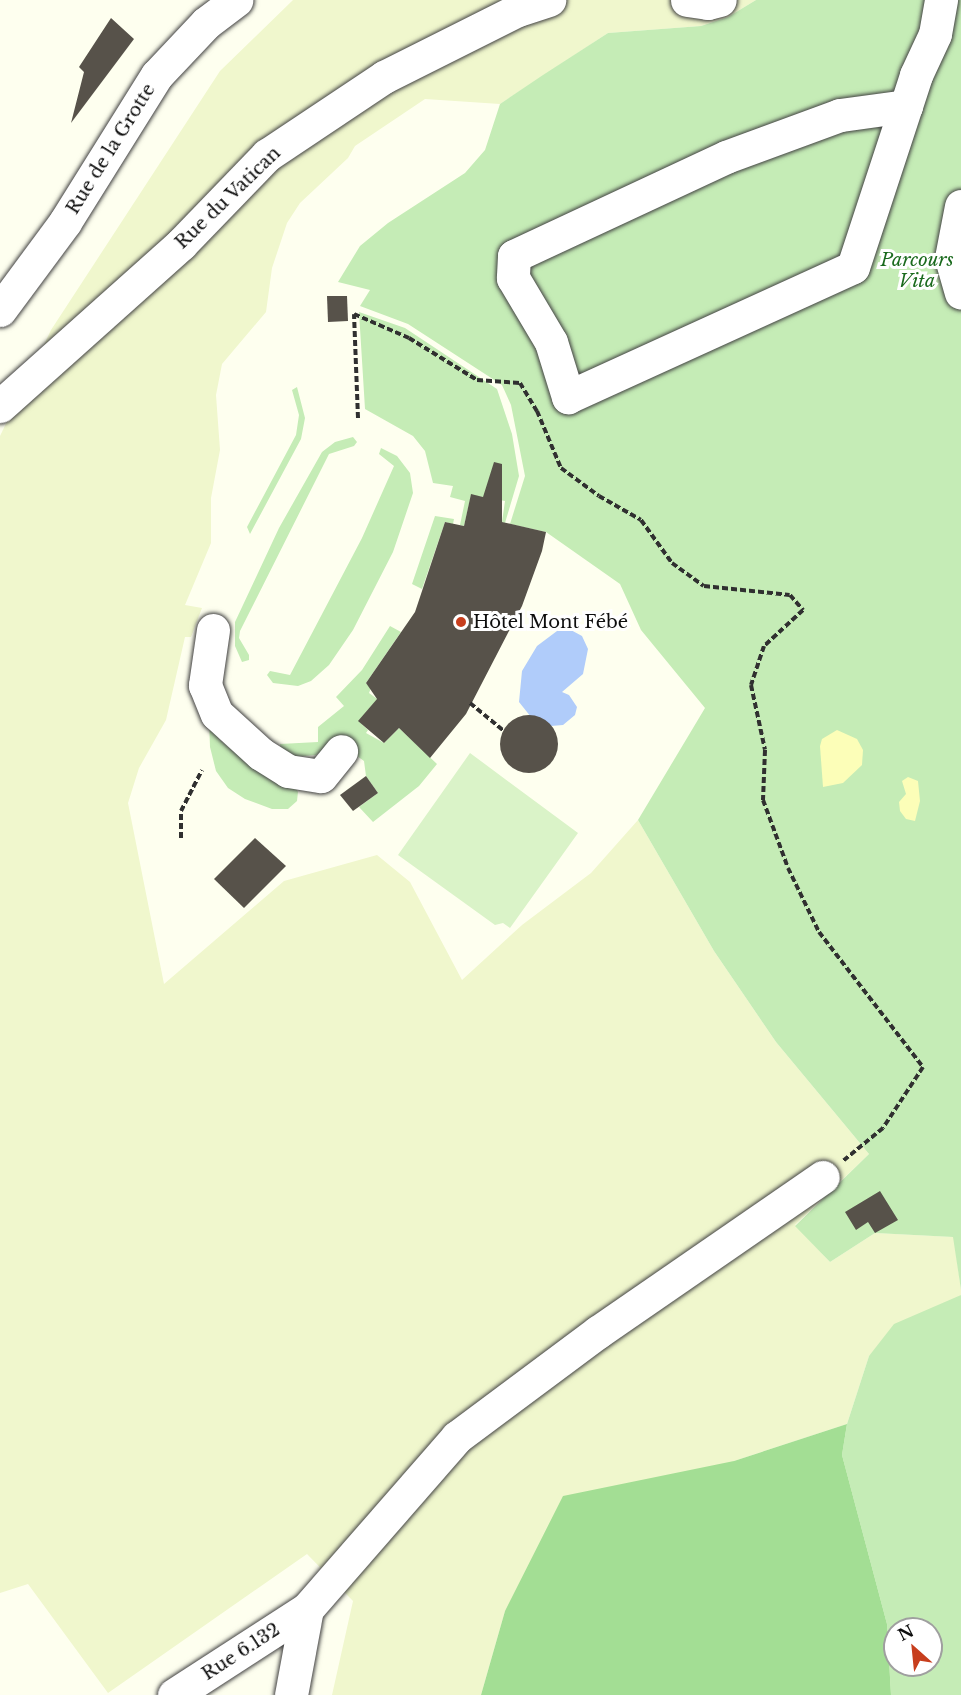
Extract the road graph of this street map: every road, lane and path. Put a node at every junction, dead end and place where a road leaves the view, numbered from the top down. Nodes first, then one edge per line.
1 (236, 0) edge
2 (549, 0) edge
3 (687, 0) edge
4 (720, 0) edge
5 (941, 0) edge
6 (906, 106) junction
7 (961, 206) edge
8 (961, 293) edge
9 (0, 310) edge
10 (0, 406) edge
11 (358, 418) dead end
12 (213, 630) dead end
13 (470, 703) dead end
14 (504, 730) dead end
15 (341, 751) dead end
16 (202, 770) dead end
17 (182, 838) dead end
18 (823, 1177) joint
19 (307, 1609) junction
20 (174, 1695) edge
21 (291, 1695) edge

1 - 9 street, Rue de la Grotte
2 - 10 street, Rue du Vatican
3 - 4 street
5 - 6 street
6 - 6 street
7 - 8 street
11 - 18 path
12 - 15 street
13 - 14 path
16 - 17 path
18 - 19 street
19 - 20 street, Rue 6.132
19 - 21 street

